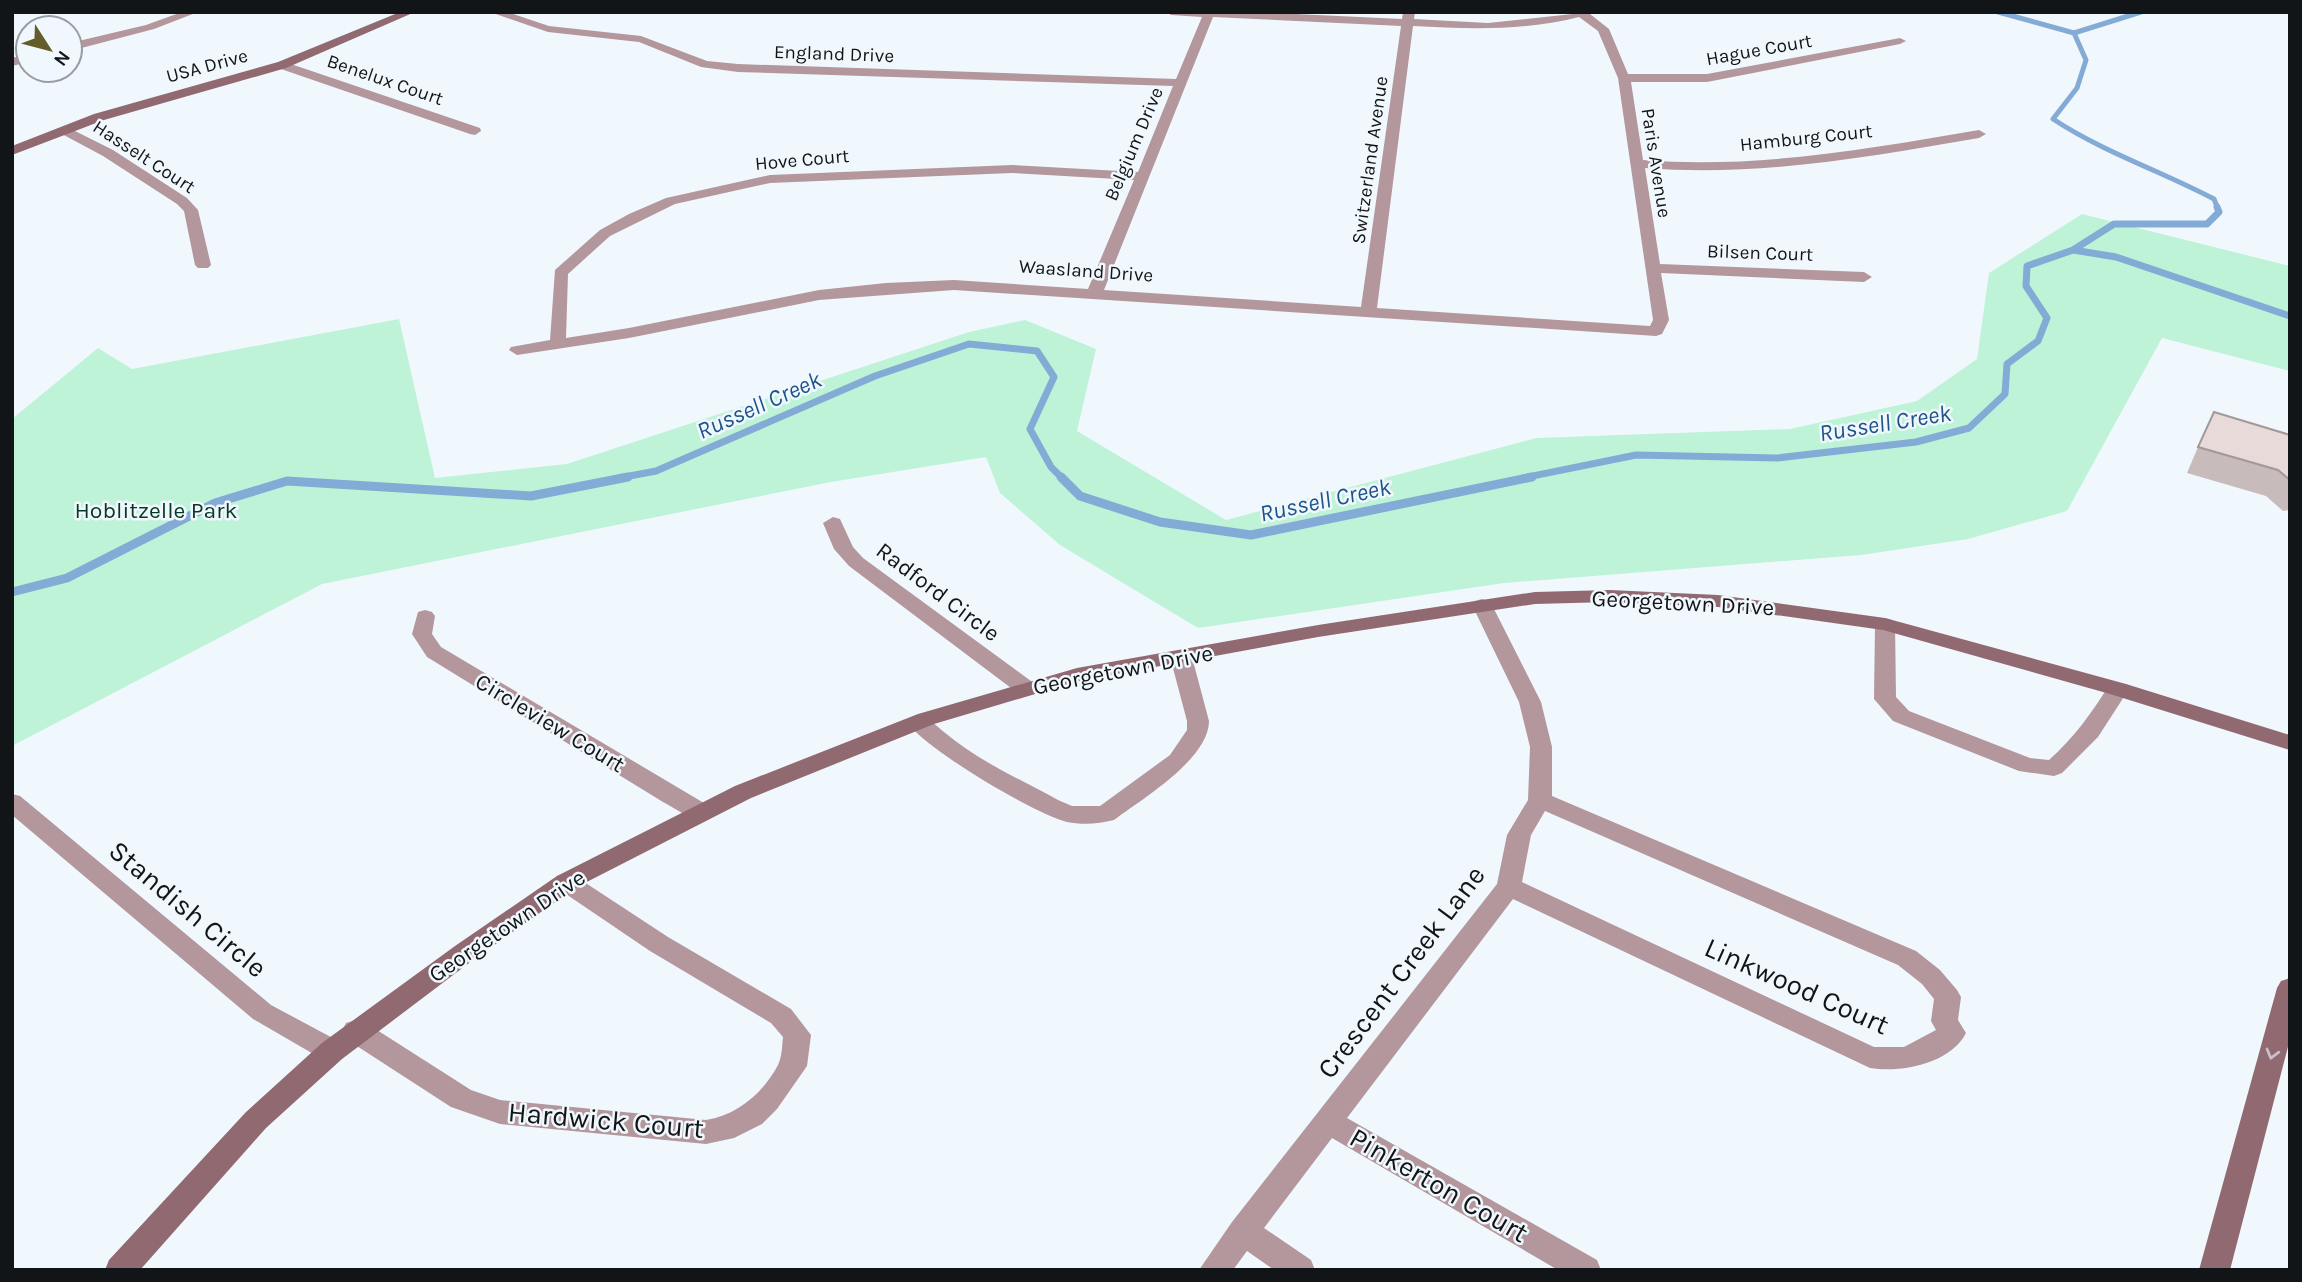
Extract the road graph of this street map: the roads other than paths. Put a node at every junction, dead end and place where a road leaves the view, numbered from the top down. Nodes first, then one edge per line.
1 (194, 12) edge
2 (410, 12) edge
3 (495, 12) edge
4 (1171, 12) edge
5 (1209, 13) edge
6 (1584, 13) edge
7 (1409, 18) edge
8 (1900, 41) dead end
9 (84, 44) edge
10 (282, 65) junction
11 (1624, 78) junction
12 (1181, 83) junction
13 (65, 130) junction
14 (475, 131) dead end
15 (1979, 134) dead end
16 (12, 151) edge
17 (1636, 163) junction
18 (1140, 177) junction
19 (203, 265) dead end
20 (1653, 268) junction
21 (1864, 277) dead end
22 (1095, 292) junction
23 (1368, 313) junction
24 (1656, 331) joint
25 (558, 342) junction
26 (517, 349) dead end
27 (833, 523) dead end
28 (1482, 605) junction
29 (425, 616) dead end
30 (1885, 624) junction
31 (1181, 657) junction
32 (2118, 688) junction
33 (1027, 689) junction
34 (919, 723) junction
35 (2290, 743) edge
36 (1540, 800) junction
37 (12, 802) edge
38 (701, 812) junction
39 (566, 882) junction
40 (1510, 886) junction
41 (2290, 988) edge
42 (356, 1031) junction
43 (332, 1051) junction
44 (1328, 1121) junction
45 (1243, 1231) junction
46 (120, 1270) edge
47 (1214, 1270) edge
48 (1300, 1270) edge
49 (1586, 1270) edge
50 (2214, 1270) edge

1 - 9 street
2 - 10 street, USA Drive
3 - 12 street, England Drive
4 - 5 street
5 - 7 street
5 - 12 street, Belgium Drive
6 - 7 street
6 - 11 street, Paris Avenue
7 - 23 street, Switzerland Avenue
8 - 11 street, Hague Court
10 - 13 street, USA Drive
10 - 14 street, Benelux Court
11 - 17 street, Paris Avenue
12 - 18 street, Belgium Drive
13 - 16 street, USA Drive
13 - 19 street, Hasselt Court
15 - 17 street, Hamburg Court
17 - 20 street, Paris Avenue
18 - 22 street, Belgium Drive
18 - 25 street, Hove Court
20 - 21 street, Bilsen Court
20 - 24 street, Paris Avenue
22 - 23 street, Waasland Drive
22 - 25 street, Waasland Drive
23 - 24 street, Waasland Drive
25 - 26 street, Waasland Drive
27 - 33 street, Radford Circle
28 - 30 street, Georgetown Drive
28 - 31 street, Georgetown Drive
28 - 36 street
29 - 38 street, Circleview Court
30 - 32 street, Georgetown Drive
30 - 32 street
31 - 33 street, Georgetown Drive
31 - 34 street
32 - 35 street, Georgetown Drive
33 - 34 street, Georgetown Drive
34 - 38 street, Georgetown Drive
36 - 40 street, Crescent Creek Lane
36 - 40 street, Linkwood Court
37 - 43 street, Standish Circle
38 - 39 street, Georgetown Drive
39 - 42 street, Georgetown Drive
39 - 42 street, Hardwick Court
40 - 44 street, Crescent Creek Lane
41 -> 50 street
42 - 43 street, Georgetown Drive
43 - 46 street, Georgetown Drive
44 - 45 street, Crescent Creek Lane
44 - 49 street, Pinkerton Court
45 - 47 street, Crescent Creek Lane
45 - 48 street

